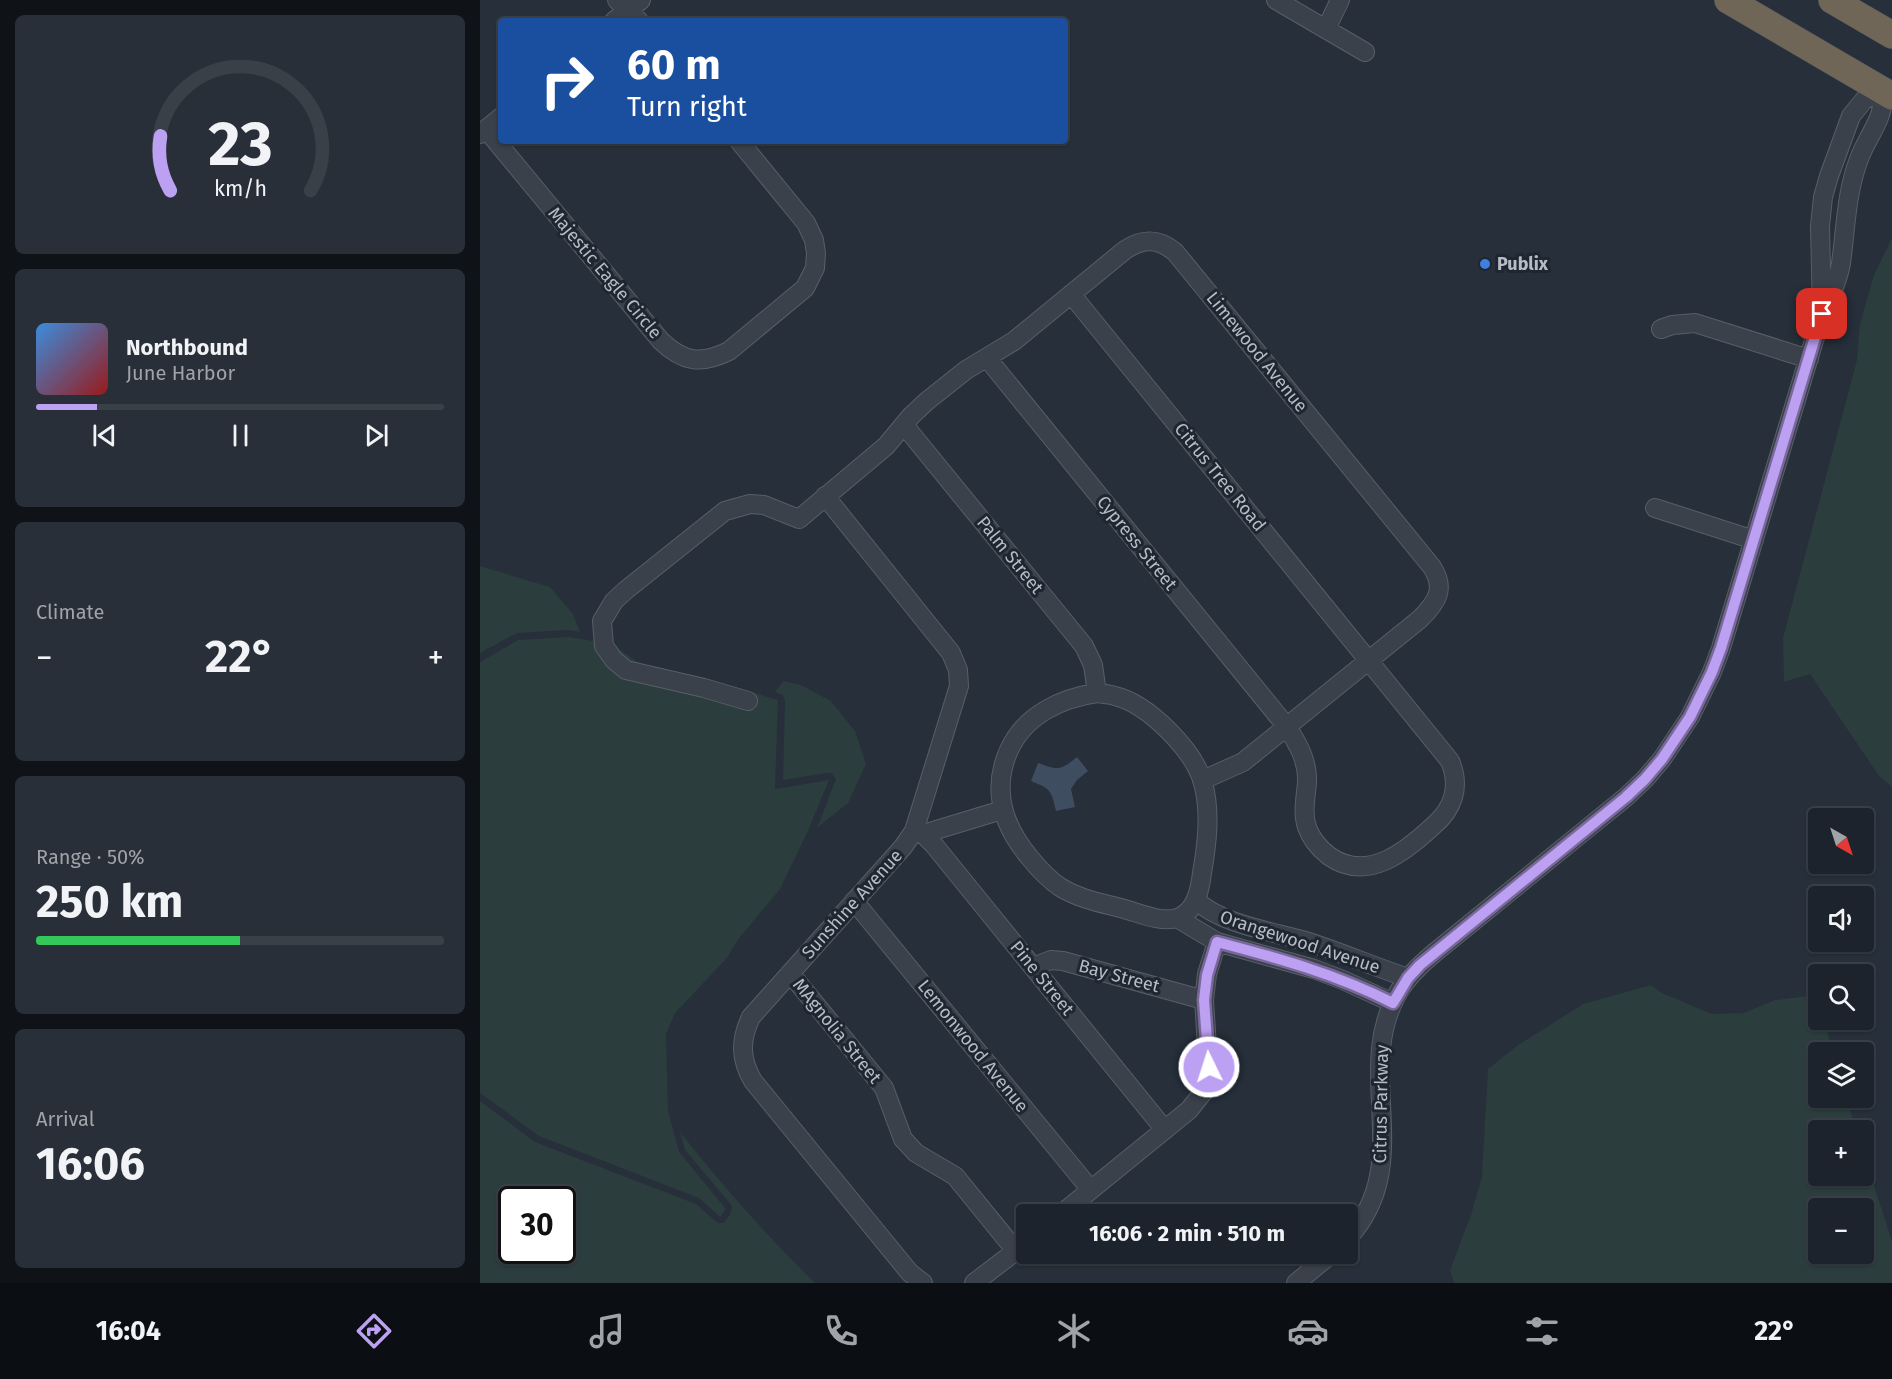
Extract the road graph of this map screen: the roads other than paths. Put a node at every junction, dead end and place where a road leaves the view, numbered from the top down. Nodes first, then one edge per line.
1 (1276, 0) edge
2 (1340, 0) edge
3 (1728, 0) edge
4 (1832, 0) edge
5 (1326, 29) junction
6 (1892, 35) edge
7 (1365, 52) dead end
8 (1889, 91) edge
9 (498, 119) edge
10 (482, 132) edge
11 (741, 144) edge
12 (1820, 226) junction
13 (1844, 226) junction
14 (1071, 294) junction
15 (1822, 314) junction
16 (1661, 329) dead end
17 (987, 358) junction
18 (1809, 359) junction
19 (904, 425) junction
20 (825, 496) junction
21 (1655, 508) dead end
22 (1754, 540) junction
23 (1369, 660) junction
24 (1097, 693) junction
25 (748, 701) dead end
26 (1287, 727) junction
27 (1203, 780) junction
28 (1002, 810) junction
29 (919, 832) junction
30 (1196, 900) junction
31 (854, 901) junction
32 (1177, 918) junction
33 (1304, 941) junction
34 (1217, 942) junction
35 (1300, 964) junction
36 (1033, 967) junction
37 (790, 973) junction
38 (1408, 978) junction
39 (1204, 1000) junction
40 (1393, 1003) junction
41 (1165, 1130) junction
42 (1091, 1190) junction
43 (1074, 1204) edge
44 (1358, 1223) edge
45 (1016, 1242) edge
46 (1016, 1251) edge
47 (1319, 1264) edge
48 (923, 1283) edge
49 (974, 1283) edge
50 (1296, 1283) edge

1 - 5 street
2 - 5 street
3 - 8 highway
4 - 6 highway
5 - 7 street
8 - 12 street, Citrus Parkway
8 - 13 street
9 - 10 street
10 - 11 street, Majestic Eagle Circle
12 - 13 street
12 - 15 street, Citrus Parkway
13 - 15 street
14 - 17 street, Limewood Avenue
14 - 23 street, Citrus Tree Road
14 - 23 street, Limewood Avenue
15 - 18 street, Citrus Parkway
16 - 18 street
17 - 19 street, Limewood Avenue
17 - 26 street, Cypress Street
18 - 22 street, Citrus Parkway
19 - 20 street, Limewood Avenue
19 - 24 street, Palm Street
20 - 25 street, Limewood Avenue
20 - 29 street, Sunshine Avenue
21 - 22 street
22 - 38 street, Citrus Parkway
23 - 26 street, Limewood Avenue
23 - 26 street
24 - 27 street
24 - 28 street
26 - 27 street, Limewood Avenue
27 - 30 street
28 - 29 street
28 - 32 street
29 - 31 street, Sunshine Avenue
29 - 36 street, Pine Street
30 - 32 street
30 - 33 street, Orangewood Avenue
31 - 37 street, Sunshine Avenue
31 - 42 street, Lemonwood Avenue
32 - 34 street
33 - 35 street
33 - 38 street, Orangewood Avenue
34 - 35 street
34 - 39 street
35 - 40 street
36 - 39 street, Bay Street
36 - 41 street, Pine Street
37 - 45 street, MAgnolia Street
37 - 48 street, Sunshine Avenue
38 - 40 street, Citrus Parkway
39 - 41 street
40 - 44 street, Citrus Parkway
41 - 42 street
42 - 43 street
46 - 49 street
47 - 50 street

